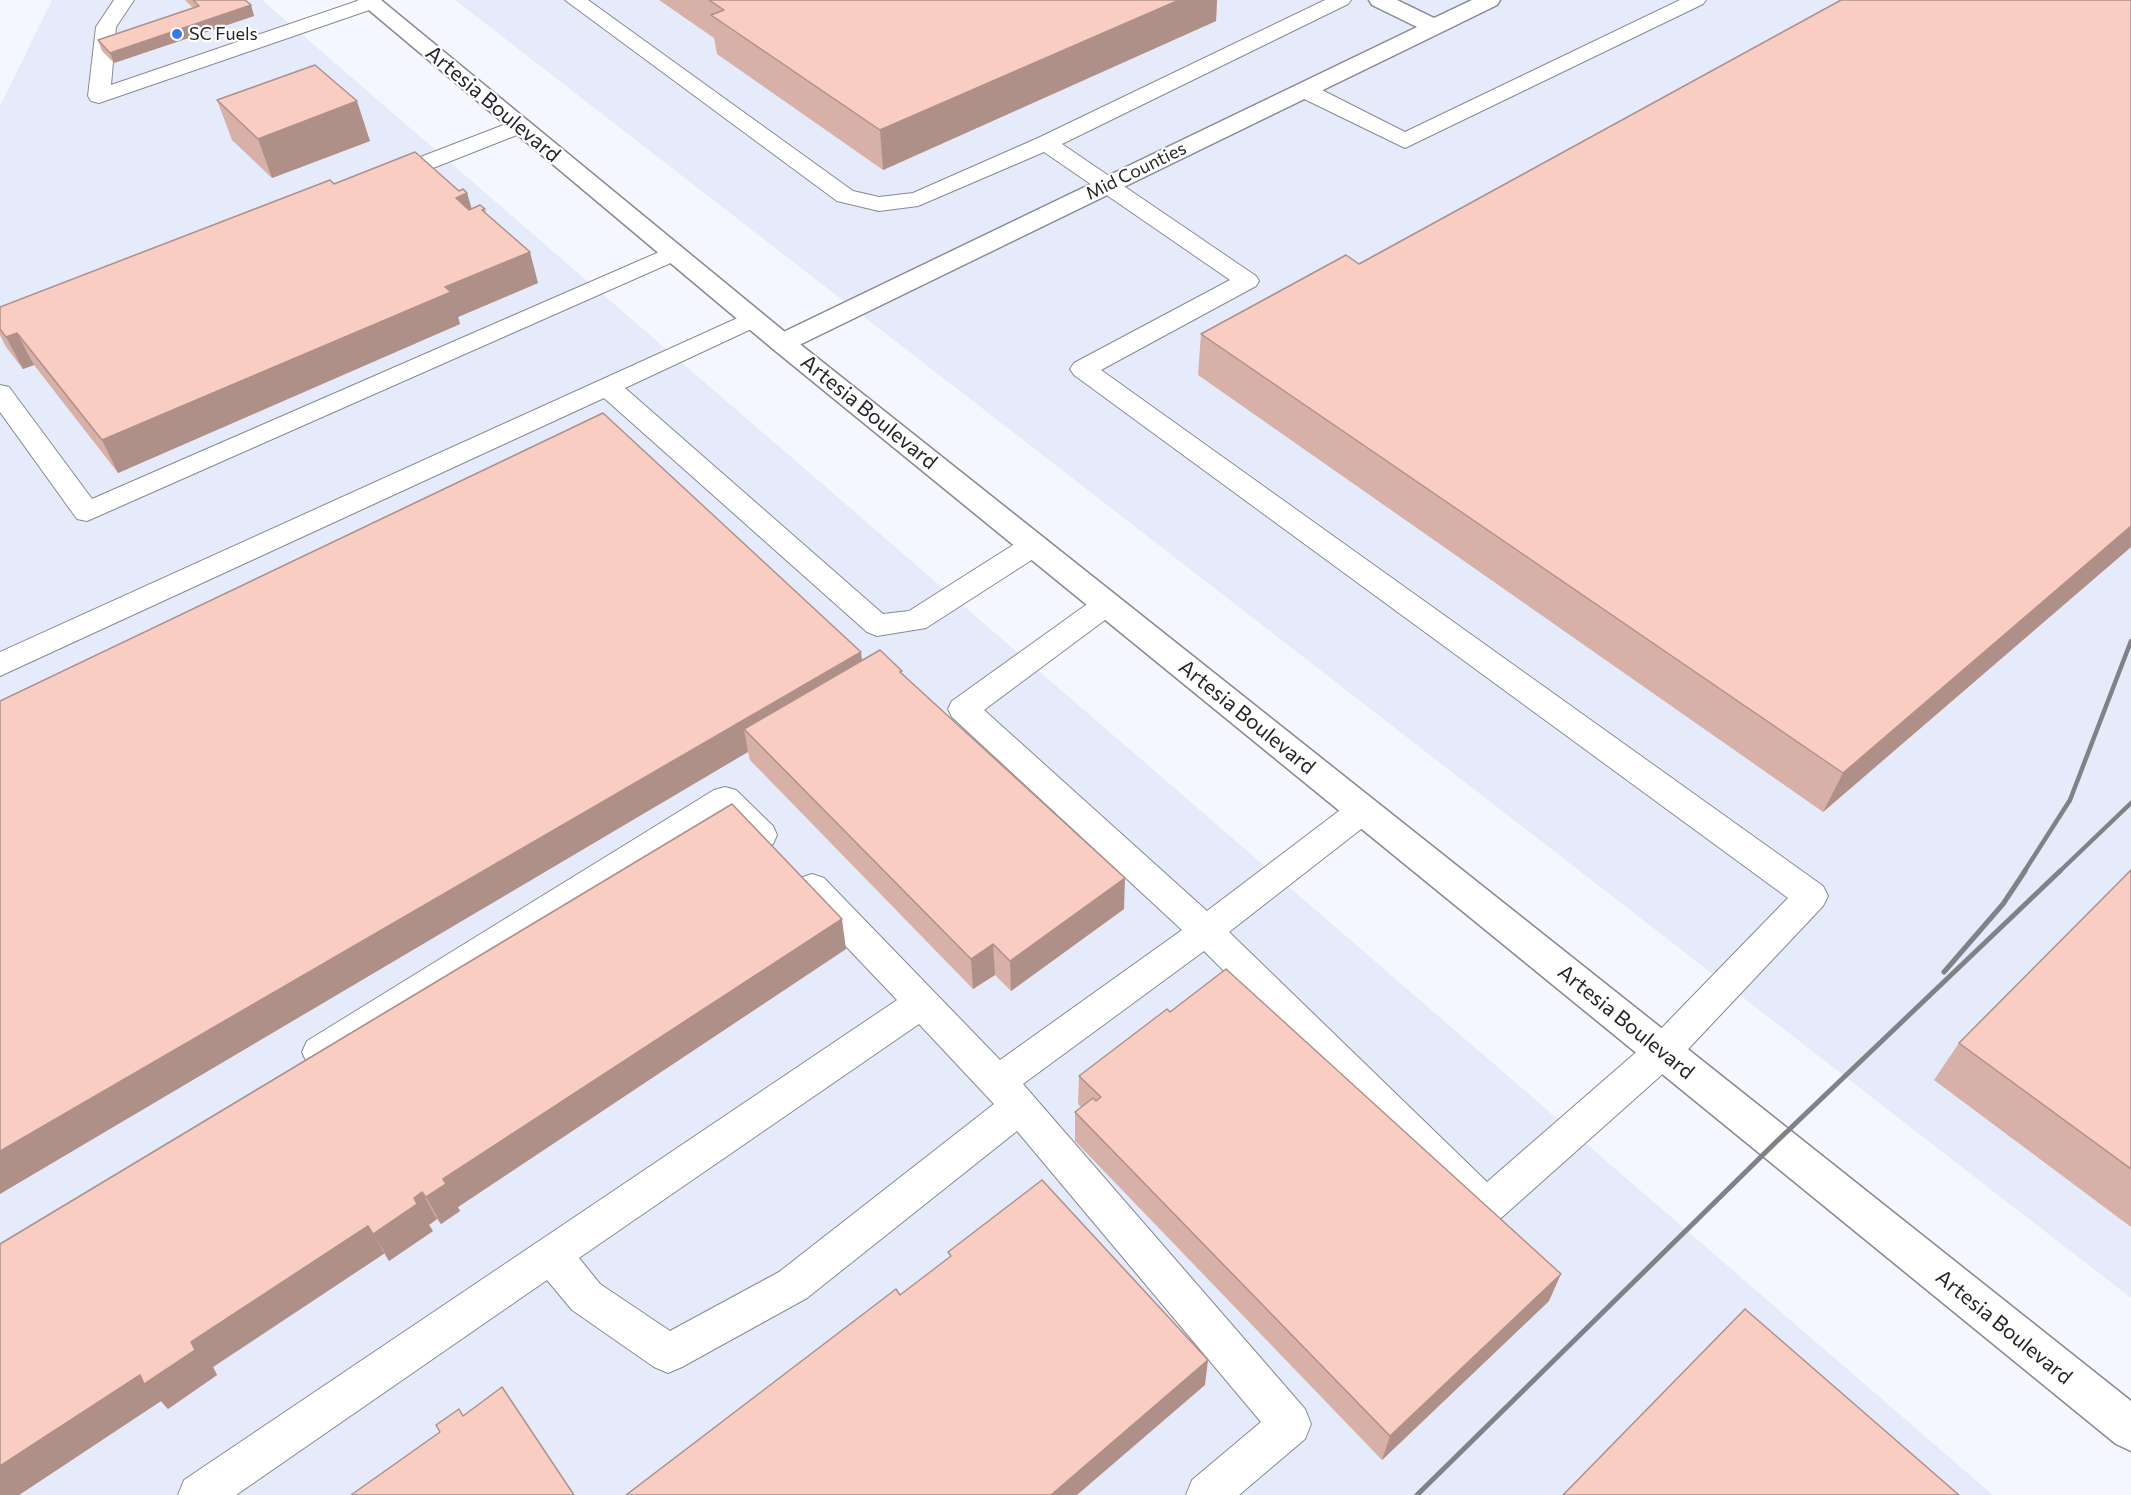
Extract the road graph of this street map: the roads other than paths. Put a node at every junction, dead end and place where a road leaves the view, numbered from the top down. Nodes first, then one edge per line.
1 (124, 0) edge
2 (575, 0) edge
3 (1341, 0) edge
4 (1380, 0) edge
5 (1490, 0) edge
6 (1696, 0) edge
7 (369, 1) edge
8 (1434, 27) junction
9 (1304, 90) junction
10 (519, 126) junction
11 (1046, 143) junction
12 (368, 185) edge
13 (1107, 185) junction
14 (673, 253) junction
15 (753, 319) junction
16 (782, 343) junction
17 (607, 386) junction
18 (0, 393) edge
19 (1034, 545) junction
20 (1107, 604) junction
21 (0, 665) edge
22 (1363, 810) junction
23 (1206, 931) junction
24 (922, 1002) junction
25 (1662, 1052) junction
26 (292, 1070) edge
27 (1009, 1094) junction
28 (551, 1255) junction
29 (2131, 1429) edge
30 (199, 1495) edge
31 (1207, 1495) edge

1 - 7 lane
2 - 11 lane
3 - 11 lane
4 - 8 main road
5 - 8 main road, Mid Counties
6 - 9 lane
7 - 10 main road, Artesia Boulevard
8 - 9 main road, Mid Counties
9 - 13 main road, Mid Counties
10 - 12 lane
10 - 14 main road, Artesia Boulevard
11 - 13 lane
13 - 16 main road, Mid Counties
13 - 25 lane
14 - 15 main road, Artesia Boulevard
14 - 18 lane
15 - 16 main road, Artesia Boulevard
15 - 17 lane
16 - 19 main road, Artesia Boulevard
17 - 19 lane
17 - 21 lane
19 - 20 main road, Artesia Boulevard
20 - 22 main road, Artesia Boulevard
20 - 23 lane
22 - 23 lane
22 - 25 main road, Artesia Boulevard
23 - 25 lane
23 - 27 lane
24 - 26 lane
24 - 27 lane
24 - 28 lane
25 - 29 main road, Artesia Boulevard
27 - 28 lane
27 - 31 lane
28 - 30 lane

